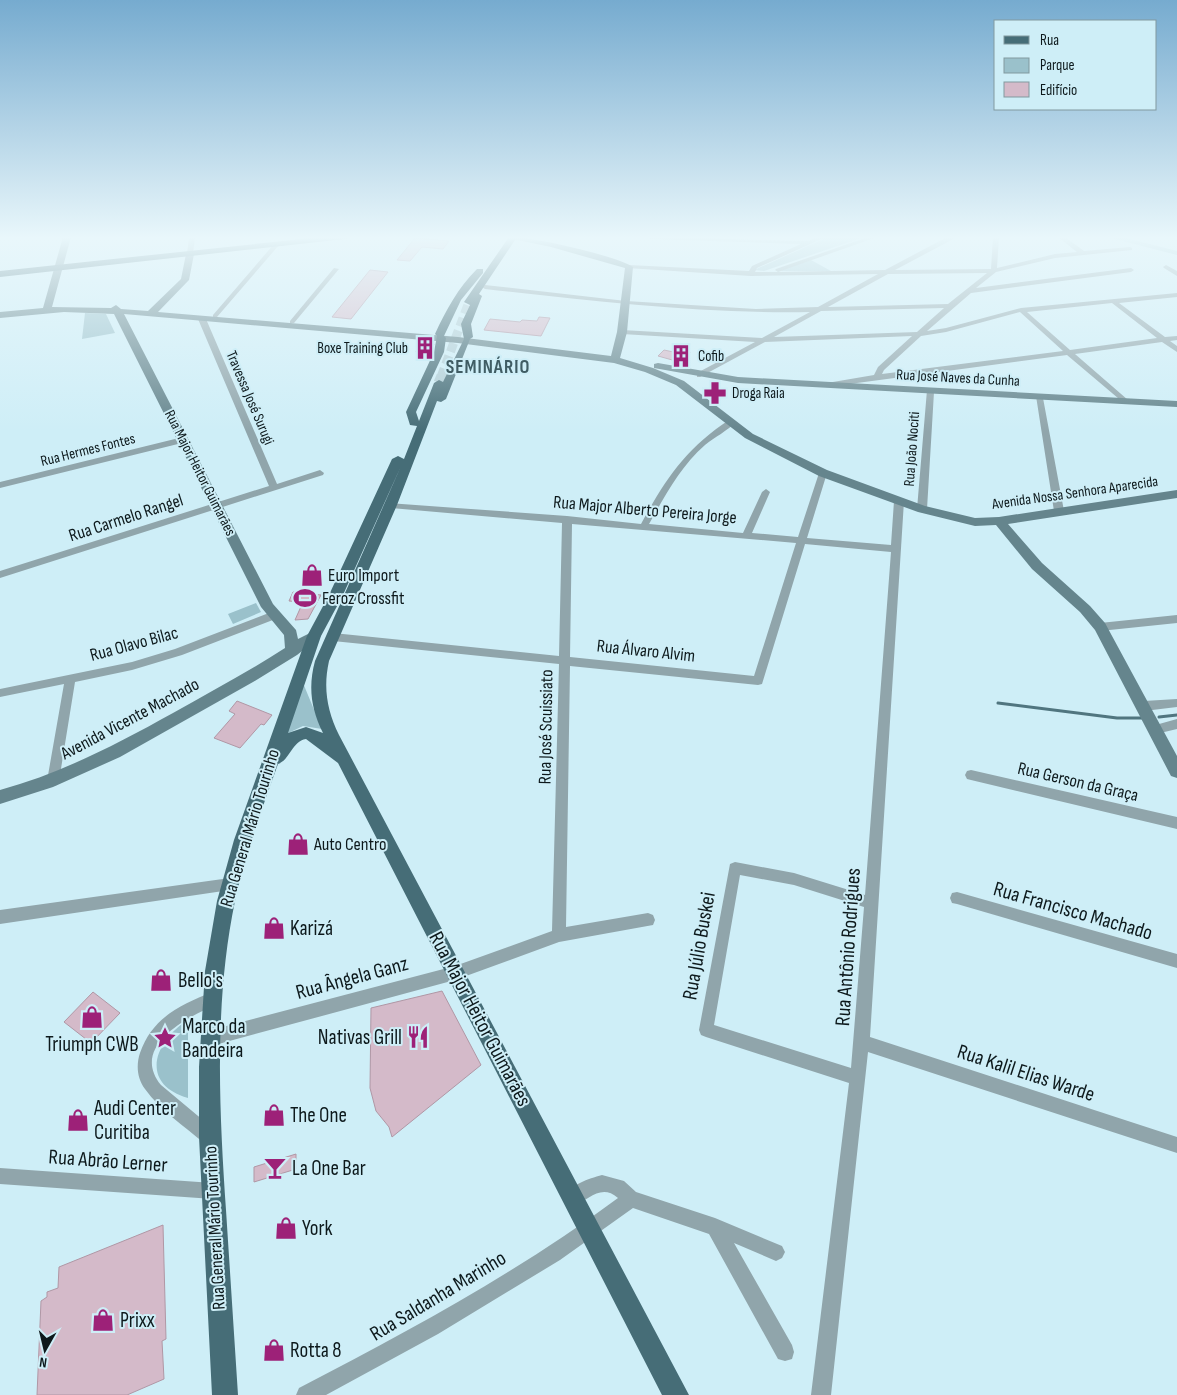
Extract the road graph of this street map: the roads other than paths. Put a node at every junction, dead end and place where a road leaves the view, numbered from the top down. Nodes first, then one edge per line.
1 (50, 302) edge
2 (164, 302) edge
3 (227, 302) edge
4 (309, 302) edge
5 (455, 302) edge
6 (476, 302) edge
7 (618, 302) edge
8 (834, 302) edge
9 (955, 302) edge
10 (1102, 302) edge
11 (1114, 302) edge
12 (626, 303) junction
13 (950, 306) junction
14 (48, 308) junction
15 (117, 310) junction
16 (1021, 310) junction
17 (818, 311) junction
18 (0, 313) edge
19 (153, 313) junction
20 (215, 316) junction
21 (202, 319) junction
22 (292, 322) junction
23 (932, 323) junction
24 (946, 330) junction
25 (622, 332) junction
26 (920, 334) junction
27 (441, 336) junction
28 (1177, 338) edge
29 (467, 339) junction
30 (763, 340) junction
31 (1164, 340) junction
32 (1177, 350) edge
33 (1069, 351) junction
34 (616, 359) junction
35 (725, 361) junction
36 (700, 375) junction
37 (894, 375) junction
38 (877, 376) junction
39 (738, 380) junction
40 (435, 382) tunnel mouth
41 (823, 386) junction
42 (690, 389) junction
43 (907, 390) junction
44 (930, 392) junction
45 (1039, 398) junction
46 (1125, 402) junction
47 (1177, 404) edge
48 (732, 422) junction
49 (418, 423) junction
50 (183, 440) junction
51 (320, 473) dead end
52 (823, 473) junction
53 (0, 485) edge
54 (274, 488) junction
55 (766, 492) dead end
56 (1177, 494) edge
57 (899, 500) junction
58 (391, 505) junction
59 (217, 506) junction
60 (922, 509) junction
61 (1059, 511) junction
62 (567, 519) junction
63 (999, 521) junction
64 (644, 526) junction
65 (747, 535) junction
66 (802, 540) junction
67 (896, 549) junction
68 (0, 575) edge
69 (274, 615) junction
70 (1177, 619) edge
71 (1100, 626) junction
72 (291, 634) junction
73 (314, 636) junction
74 (333, 638) junction
75 (292, 652) junction
76 (564, 661) junction
77 (274, 664) junction
78 (303, 667) junction
79 (70, 679) junction
80 (0, 693) edge
81 (1177, 703) edge
82 (1144, 706) junction
83 (1177, 724) edge
84 (1156, 729) junction
85 (347, 764) junction
86 (1177, 770) edge
87 (971, 775) dead end
88 (53, 781) junction
89 (261, 787) junction
90 (0, 797) edge
91 (1177, 823) edge
92 (230, 884) junction
93 (957, 898) dead end
94 (872, 904) junction
95 (0, 917) edge
96 (648, 920) dead end
97 (559, 936) junction
98 (1177, 961) edge
99 (455, 973) junction
100 (213, 1000) junction
101 (211, 1038) junction
102 (862, 1042) junction
103 (858, 1078) junction
104 (210, 1137) junction
105 (1177, 1145) edge
106 (0, 1176) edge
107 (213, 1191) junction
108 (573, 1198) junction
109 (631, 1199) junction
110 (715, 1227) junction
111 (590, 1230) junction
112 (776, 1252) dead end
113 (785, 1352) dead end
114 (225, 1395) edge
115 (306, 1395) edge
116 (676, 1395) edge
117 (821, 1395) edge

1 - 14 main road
2 - 19 main road
3 - 20 street
4 - 22 street
5 - 27 main road
6 - 29 main road
7 - 12 street
8 - 17 street
9 - 13 street
10 - 16 street
11 - 31 street
12 - 17 street
12 - 25 main road
13 - 17 street
13 - 23 street
14 - 15 main road, Avenida Nossa Senhora Aparecida
14 - 18 main road, Avenida Nossa Senhora Aparecida
15 - 19 main road, Avenida Nossa Senhora Aparecida
15 - 50 main road, Rua Major Heitor Guimarães
16 - 24 street
16 - 33 street
17 - 30 street
19 - 20 main road, Avenida Nossa Senhora Aparecida
19 - 21 main road, Avenida Nossa Senhora Aparecida
20 - 22 main road, Avenida Nossa Senhora Aparecida
21 - 27 main road, Avenida Nossa Senhora Aparecida
21 - 54 street, Travessa José Surugi
22 - 27 main road, Avenida Nossa Senhora Aparecida
23 - 24 street
23 - 26 street
24 - 26 street
25 - 30 street
25 - 34 main road
26 - 30 street
26 - 38 street
27 - 29 main road, Avenida Nossa Senhora Aparecida
27 - 49 main road
28 - 31 street
29 - 34 main road, Avenida Nossa Senhora Aparecida
29 - 49 main road
30 - 35 street
31 - 32 street
31 - 33 street
33 - 37 street
33 - 46 street
34 - 36 main road, Rua José Naves da Cunha
34 - 42 main road, Avenida Nossa Senhora Aparecida
35 - 36 street
35 - 39 street
36 - 39 main road, Rua José Naves da Cunha
36 - 42 main road
37 - 38 street
37 - 43 street
38 - 41 street
39 - 41 main road, Rua José Naves da Cunha
40 - 49 main road, Rua General Mário Tourinho
41 - 43 main road, Rua José Naves da Cunha
42 - 48 main road, Avenida Nossa Senhora Aparecida
43 - 44 main road, Rua José Naves da Cunha
44 - 45 main road, Rua José Naves da Cunha
44 - 60 street, Rua João Nociti
45 - 46 main road, Rua José Naves da Cunha
45 - 61 street
46 - 47 main road, Rua José Naves da Cunha
48 - 52 main road, Avenida Nossa Senhora Aparecida
48 - 64 street
49 - 58 main road, Rua General Mário Tourinho
49 - 73 main road, Rua General Mário Tourinho
50 - 53 street, Rua Hermes Fontes
50 - 59 main road, Rua Major Heitor Guimarães
51 - 54 street, Rua Carmelo Rangel
52 - 57 main road, Avenida Nossa Senhora Aparecida
52 - 66 street, Rua Álvaro Alvim
54 - 59 street, Rua Carmelo Rangel
55 - 65 street
56 - 61 main road, Avenida Nossa Senhora Aparecida
57 - 60 main road, Avenida Nossa Senhora Aparecida
57 - 67 street, Rua Antônio Rodrigues
58 - 62 street, Rua Major Alberto Pereira Jorge
58 - 74 main road, Rua General Mário Tourinho
59 - 68 street, Rua Carmelo Rangel
59 - 69 main road, Rua Major Heitor Guimarães
60 - 63 main road, Avenida Nossa Senhora Aparecida
61 - 63 main road, Avenida Nossa Senhora Aparecida
62 - 64 street, Rua Major Alberto Pereira Jorge
62 - 76 street, Rua José Scuissiato
63 - 71 main road
64 - 65 street, Rua Major Alberto Pereira Jorge
65 - 66 street, Rua Major Alberto Pereira Jorge
66 - 67 street, Rua Major Alberto Pereira Jorge
66 - 76 street, Rua Álvaro Alvim
67 - 94 street, Rua Antônio Rodrigues
69 - 72 main road, Rua Major Heitor Guimarães
69 - 79 street, Rua Olavo Bilac
70 - 71 street
71 - 82 main road
72 - 73 main road
72 - 75 main road
73 - 74 main road, Rua Álvaro Alvim
73 - 75 main road, Avenida Vicente Machado
73 - 78 main road, Rua General Mário Tourinho
74 - 76 street, Rua Álvaro Alvim
74 - 85 main road, Rua Major Heitor Guimarães
75 - 77 main road, Avenida Vicente Machado
76 - 97 street, Rua José Scuissiato
77 - 78 main road
77 - 88 main road, Avenida Vicente Machado
78 - 89 main road, Rua General Mário Tourinho
79 - 80 street, Rua Olavo Bilac
79 - 88 street
81 - 82 street
82 - 84 main road
83 - 84 street
84 - 86 main road
85 - 89 main road
85 - 99 main road, Rua Major Heitor Guimarães
87 - 91 street, Rua Gerson da Graça
88 - 90 main road, Avenida Vicente Machado
89 - 92 main road, Rua General Mário Tourinho
92 - 95 street
92 - 100 main road, Rua General Mário Tourinho
93 - 98 street, Rua Francisco Machado
94 - 102 street, Rua Antônio Rodrigues
94 - 103 street, Rua Júlio Buskei
96 - 97 street, Rua Ângela Ganz
97 - 99 street, Rua Ângela Ganz
99 - 101 street, Rua Ângela Ganz
99 - 108 main road, Rua Major Heitor Guimarães
100 - 101 main road, Rua General Mário Tourinho
100 - 104 street
101 - 104 main road, Rua General Mário Tourinho
102 - 103 street, Rua Antônio Rodrigues
102 - 105 street, Rua Kalil Elias Warde
103 - 117 street, Rua Antônio Rodrigues
104 - 107 main road, Rua General Mário Tourinho
106 - 107 street, Rua Abrão Lerner
107 - 114 main road, Rua General Mário Tourinho
108 - 109 street
108 - 111 main road, Rua Major Heitor Guimarães
109 - 110 street
109 - 111 street, Rua Saldanha Marinho
110 - 112 street
110 - 113 street
111 - 115 street, Rua Saldanha Marinho
111 - 116 main road, Rua Major Heitor Guimarães

